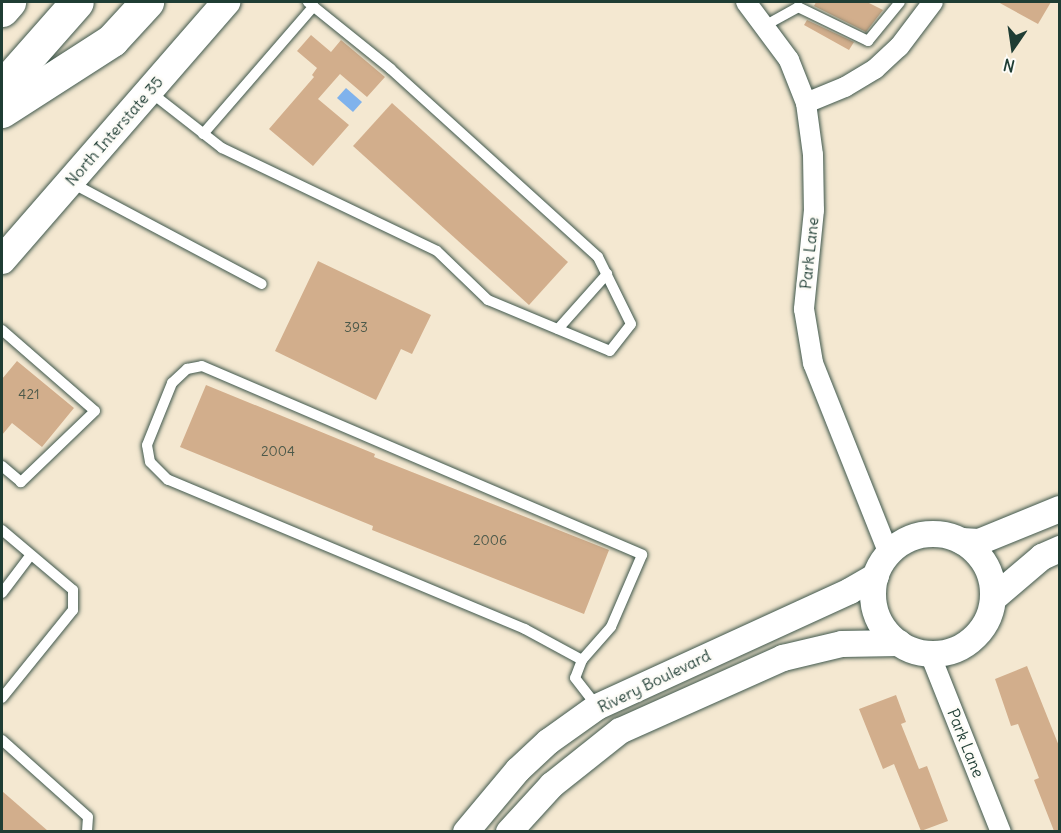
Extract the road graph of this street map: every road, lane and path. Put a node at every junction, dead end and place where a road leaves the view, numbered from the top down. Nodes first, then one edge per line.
1 (9, 2) edge
2 (77, 2) edge
3 (147, 2) edge
4 (226, 2) edge
5 (746, 2) edge
6 (933, 2) edge
7 (311, 4) edge
8 (894, 4) edge
9 (2, 10) edge
10 (766, 26) junction
11 (2, 87) edge
12 (149, 90) junction
13 (806, 104) junction
14 (2, 111) edge
15 (203, 134) junction
16 (69, 182) junction
17 (2, 260) edge
18 (606, 274) junction
19 (262, 284) dead end
20 (558, 329) junction
21 (2, 330) edge
22 (2, 466) edge
23 (1059, 509) edge
24 (2, 530) edge
25 (962, 541) junction
26 (1059, 549) edge
27 (889, 554) junction
28 (30, 556) junction
29 (876, 576) junction
30 (2, 593) edge
31 (995, 597) junction
32 (899, 643) junction
33 (930, 654) junction
34 (582, 660) junction
35 (2, 698) edge
36 (597, 707) junction
37 (620, 731) junction
38 (2, 740) edge
39 (87, 831) edge
40 (466, 831) edge
41 (509, 831) edge
42 (1001, 831) edge

1 - 9 highway
2 - 11 highway
3 - 14 highway
4 - 12 main road, North Interstate 35
5 - 10 street, Park Lane
6 - 13 street
7 - 15 lane
7 - 18 lane
8 - 10 lane
10 - 13 street, Park Lane
12 - 15 lane
12 - 16 main road, North Interstate 35
13 - 27 street, Park Lane
15 - 20 lane
16 - 17 main road, North Interstate 35
16 - 19 lane
18 - 20 lane
18 - 20 lane
21 - 22 lane
23 - 25 street
24 - 28 lane
25 - 27 street
25 - 31 street
26 - 31 street
27 - 29 street
28 - 30 lane
28 - 35 lane
29 - 32 street
29 - 36 street, Rivery Boulevard
31 - 33 street
32 - 33 street
32 - 37 street, Rivery Boulevard
33 - 42 street, Park Lane
34 - 34 lane
34 - 36 lane
36 - 37 street
36 - 40 street, Rivery Boulevard
37 - 41 street, Rivery Boulevard
38 - 39 lane

